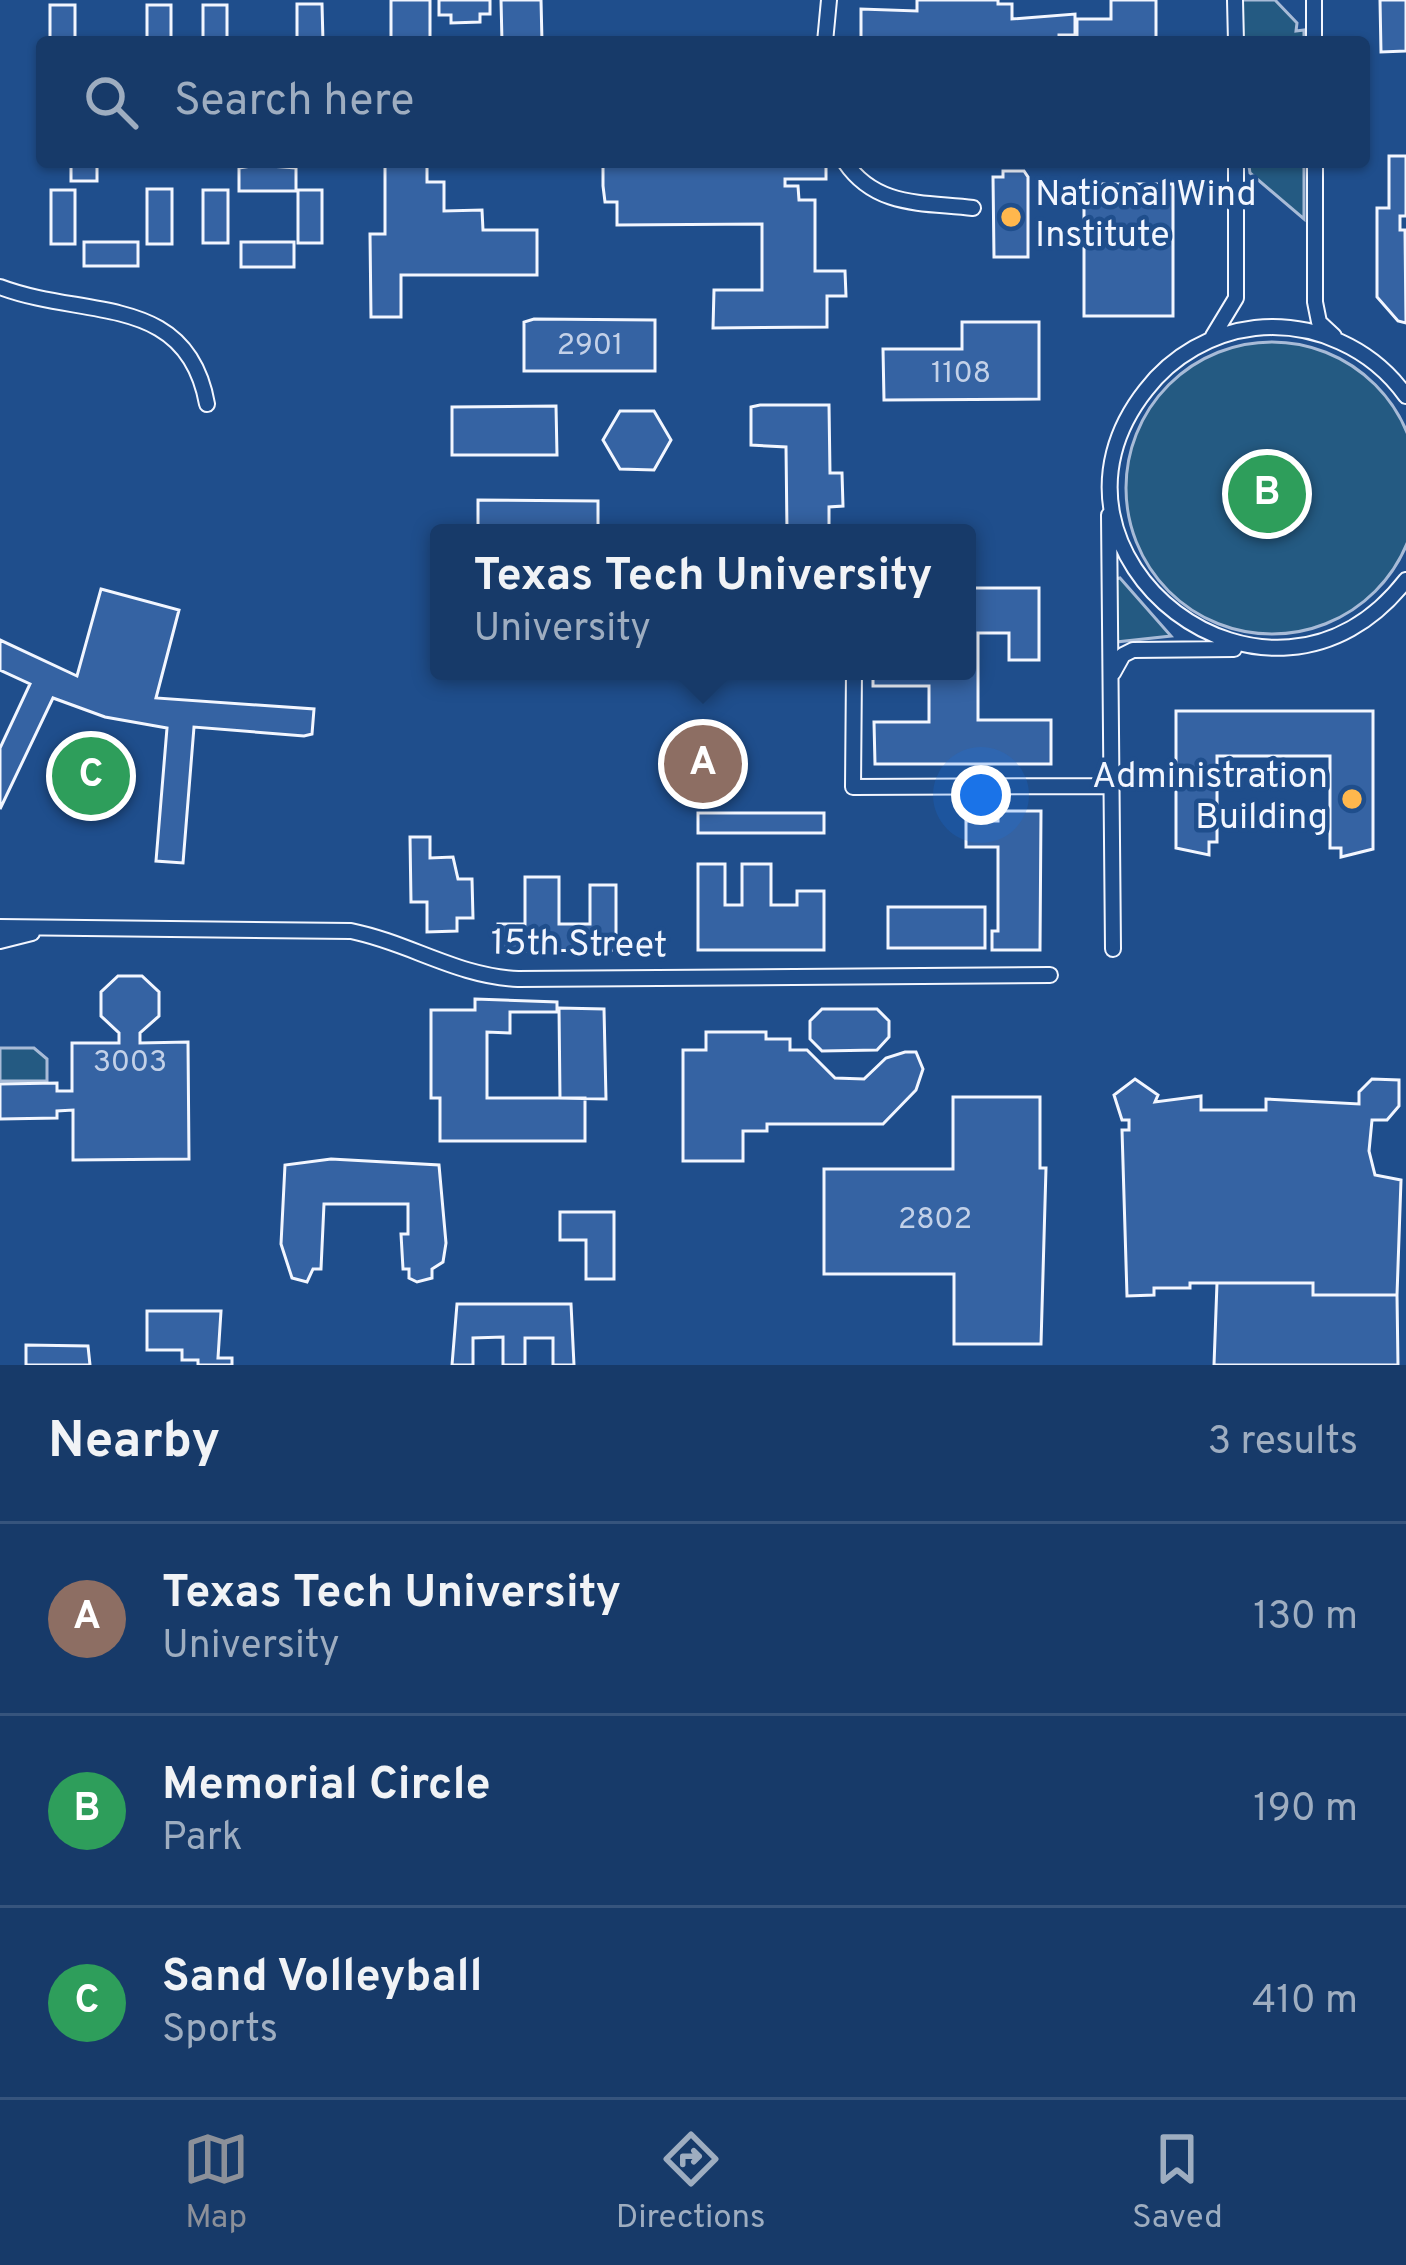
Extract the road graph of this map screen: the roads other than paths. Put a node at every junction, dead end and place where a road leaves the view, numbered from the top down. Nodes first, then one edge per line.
1 (829, 0) edge
2 (1235, 0) edge
3 (1314, 0) edge
4 (826, 36) edge
5 (1235, 36) edge
6 (1315, 36) edge
7 (850, 168) edge
8 (1236, 168) edge
9 (1315, 168) edge
10 (974, 208) dead end
11 (0, 287) edge
12 (1337, 340) junction
13 (1208, 341) junction
14 (1406, 396) edge
15 (207, 404) dead end
16 (1112, 486) junction
17 (1406, 580) edge
18 (1255, 648) junction
19 (1112, 678) junction
20 (854, 680) edge
21 (1112, 786) junction
22 (0, 924) edge
23 (43, 930) junction
24 (0, 941) edge
25 (1114, 949) dead end
26 (1050, 976) dead end

1 - 4 street
2 - 5 street
3 - 6 street
7 - 10 street
8 - 13 street
9 - 12 street
11 - 15 street
12 - 13 street
12 - 14 street
13 - 16 street
16 - 18 street
16 - 19 street
17 - 18 street
18 - 19 street
19 - 21 street
20 - 21 street
21 - 25 street
22 - 23 street
23 - 24 street, 15th Street
23 - 26 street, 15th Street

